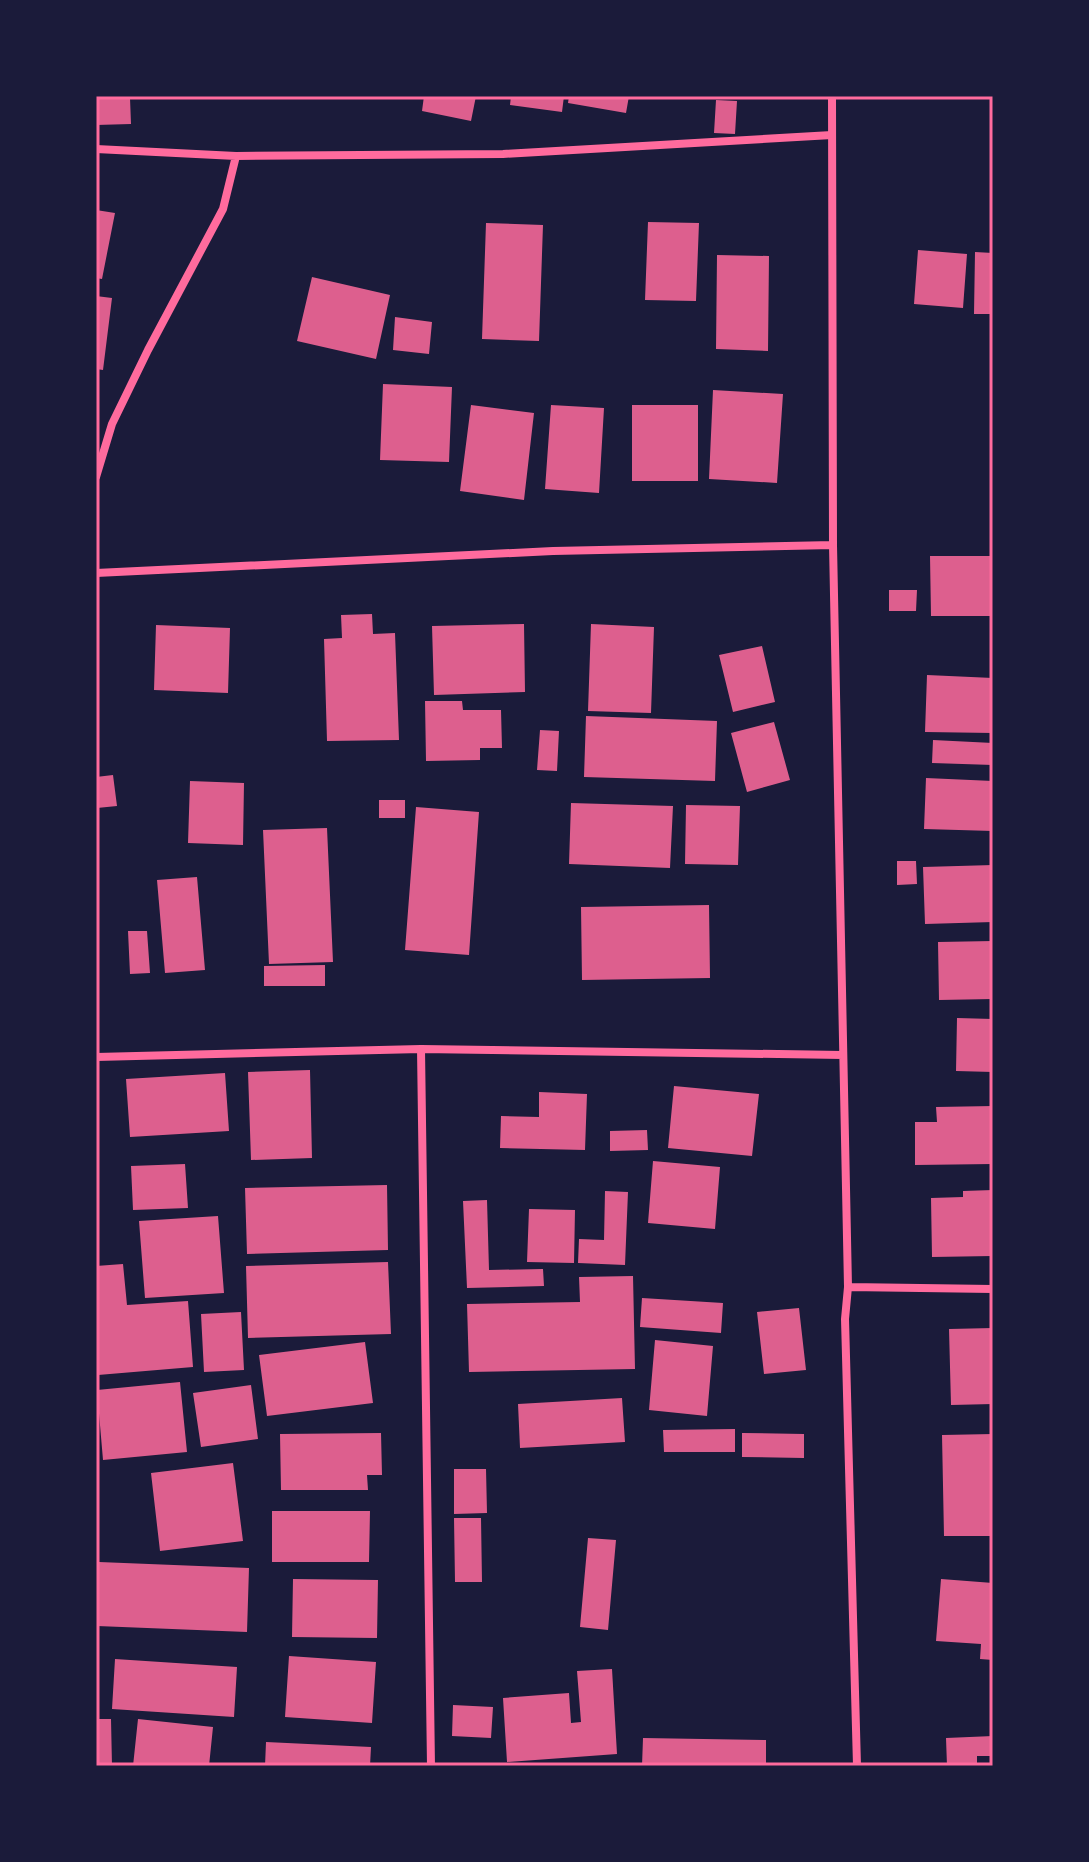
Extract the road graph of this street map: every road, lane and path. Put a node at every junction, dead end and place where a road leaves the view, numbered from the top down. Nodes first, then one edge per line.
1 (832, 96) edge
2 (832, 135) junction
3 (96, 149) edge
4 (236, 156) junction
5 (96, 477) edge
6 (833, 545) junction
7 (96, 573) edge
8 (421, 1049) junction
9 (843, 1055) junction
10 (96, 1057) edge
11 (848, 1287) junction
12 (993, 1289) edge
13 (431, 1766) edge
14 (857, 1766) edge

1 - 2 street
2 - 4 street
2 - 6 street
3 - 4 street
4 - 5 street
6 - 7 street
6 - 9 street
8 - 9 street
8 - 10 street
8 - 13 street
9 - 11 street
11 - 12 street
11 - 14 street

